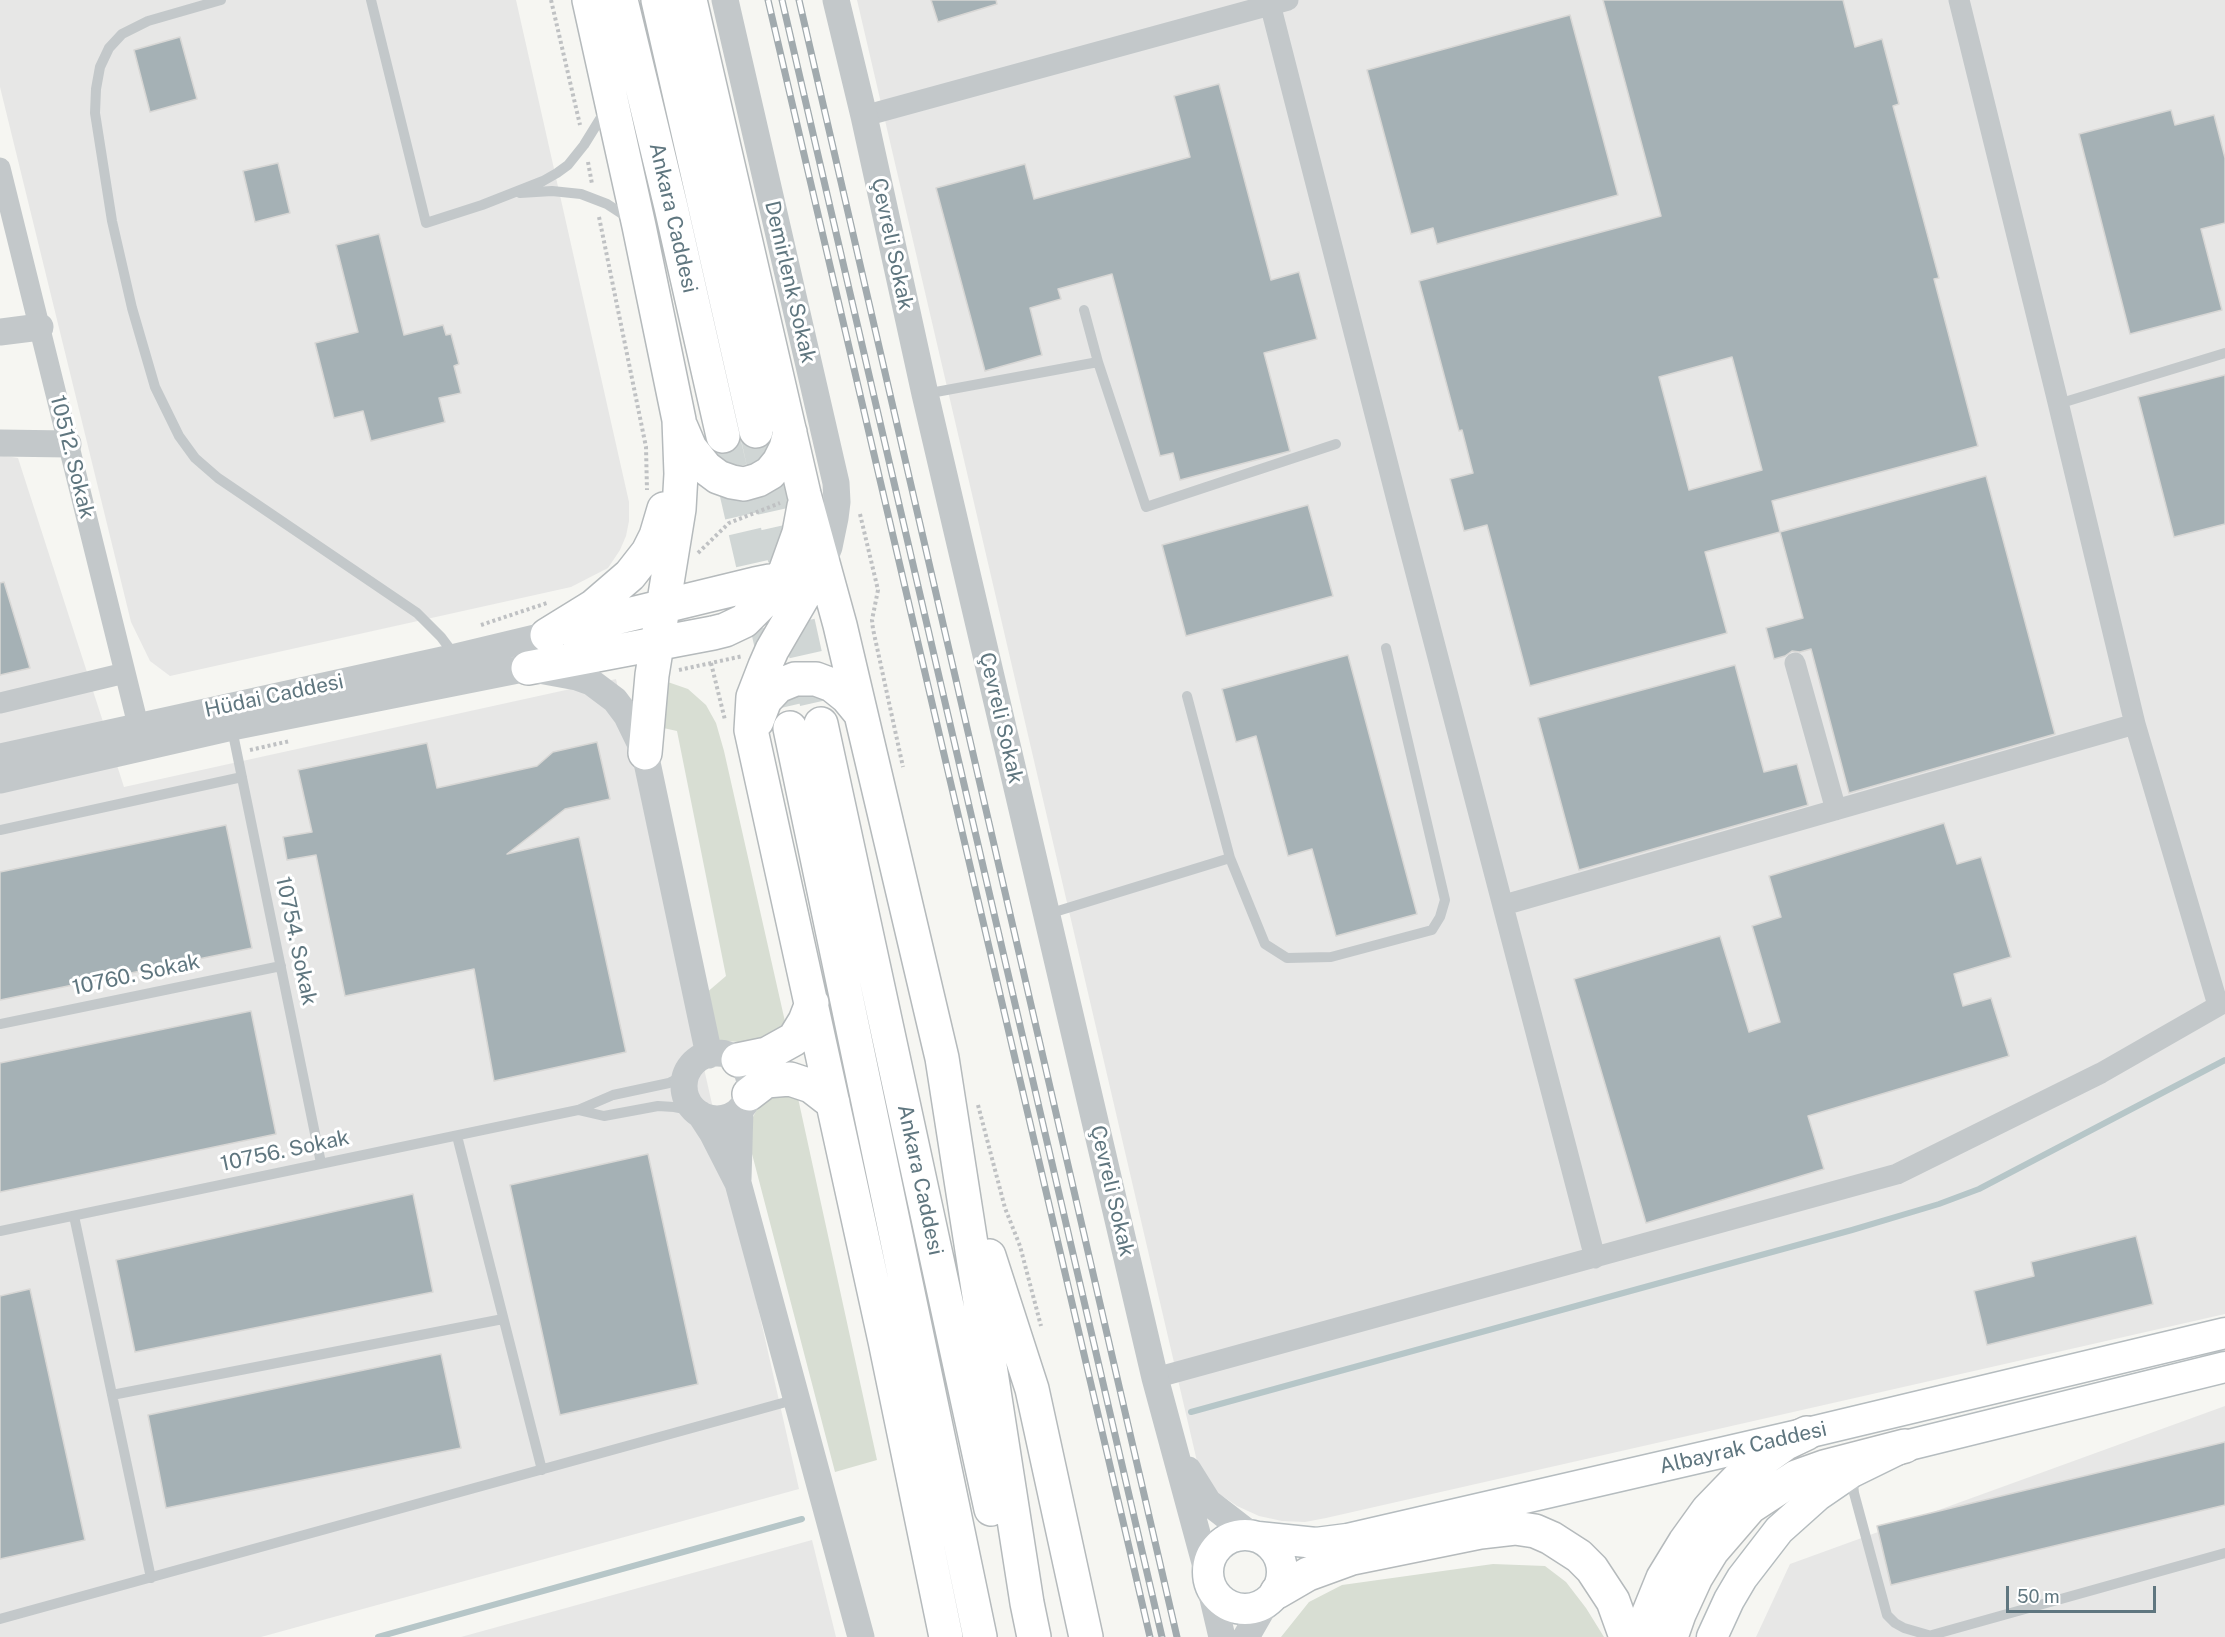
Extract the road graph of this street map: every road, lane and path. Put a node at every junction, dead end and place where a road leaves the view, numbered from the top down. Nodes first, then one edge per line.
1 (221, 0) edge
2 (371, 0) edge
3 (551, 0) edge
4 (589, 0) edge
5 (621, 0) edge
6 (658, 0) edge
7 (690, 0) edge
8 (725, 0) edge
9 (836, 0) edge
10 (1959, 0) edge
11 (1276, 2) edge
12 (611, 98) junction
13 (864, 116) junction
14 (584, 145) junction
15 (0, 168) edge
16 (511, 194) junction
17 (595, 199) junction
18 (6, 214) edge
19 (639, 226) junction
20 (1084, 310) dead end
21 (40, 327) junction
22 (0, 332) edge
23 (664, 346) junction
24 (2225, 353) edge
25 (1098, 362) junction
26 (925, 394) junction
27 (2058, 404) junction
28 (679, 420) junction
29 (756, 431) tunnel mouth
30 (790, 432) junction
31 (723, 436) tunnel mouth
32 (0, 443) edge
33 (68, 444) junction
34 (1336, 444) dead end
35 (647, 497) dead end
36 (805, 497) junction
37 (668, 573) junction
38 (803, 579) junction
39 (557, 599) dead end
40 (663, 608) junction
41 (547, 635) junction
42 (658, 644) junction
43 (448, 647) junction
44 (1386, 648) dead end
45 (772, 650) junction
46 (1795, 663) dead end
47 (528, 668) junction
48 (125, 672) junction
49 (652, 675) junction
50 (1187, 696) dead end
51 (0, 703) edge
52 (861, 714) junction
53 (2135, 724) junction
54 (232, 727) junction
55 (141, 737) junction
56 (755, 749) junction
57 (645, 753) junction
58 (0, 757) edge
59 (242, 777) junction
60 (0, 780) edge
61 (1836, 810) junction
62 (0, 830) edge
63 (1230, 858) junction
64 (1504, 905) junction
65 (1048, 914) junction
66 (280, 966) junction
67 (812, 1003) junction
68 (2222, 1004) edge
69 (0, 1023) edge
70 (723, 1058) junction
71 (687, 1074) junction
72 (745, 1102) junction
73 (833, 1102) junction
74 (578, 1110) junction
75 (698, 1113) junction
76 (457, 1136) junction
77 (957, 1160) junction
78 (321, 1163) junction
79 (738, 1183) junction
80 (74, 1216) junction
81 (0, 1231) edge
82 (1595, 1258) junction
83 (503, 1319) junction
84 (2225, 1333) edge
85 (885, 1341) junction
86 (2225, 1367) edge
87 (1155, 1378) junction
88 (112, 1395) junction
89 (798, 1399) junction
90 (1807, 1433) junction
91 (1169, 1435) junction
92 (1905, 1446) joint
93 (1851, 1466) junction
94 (542, 1470) junction
95 (1255, 1537) junction
96 (2225, 1553) edge
97 (151, 1578) junction
98 (1209, 1580) junction
99 (1271, 1598) junction
100 (0, 1619) edge
101 (977, 1626) edge
102 (1933, 1636) edge
103 (861, 1637) edge
104 (946, 1637) edge
105 (1019, 1637) edge
106 (1034, 1637) edge
107 (1086, 1637) edge
108 (1222, 1637) edge
109 (1246, 1637) edge
110 (1626, 1637) edge
111 (1639, 1637) edge
112 (1671, 1637) edge
113 (1712, 1637) edge

1 - 43 lane
2 - 16 lane
3 - 14 path
4 - 12 highway
5 - 31 highway, Ankara Caddesi
6 - 29 highway, Ankara Caddesi
7 - 30 highway
8 - 38 street, Demirlenk Sokak
9 - 13 street, Çevreli Sokak
10 - 27 street
11 - 13 street
11 - 64 street
12 - 14 lane
12 - 19 highway
13 - 26 street, Çevreli Sokak
14 - 16 lane
14 - 17 path
15 - 18 street, 10512. Sokak
16 - 17 lane
17 - 19 lane
17 - 35 path
18 - 21 street, 10512. Sokak
19 - 23 highway
20 - 25 lane
21 - 22 street
21 - 33 street, 10512. Sokak
23 - 28 highway
23 - 41 highway
24 - 27 lane
25 - 26 lane
25 - 34 lane
26 - 65 street, Çevreli Sokak
27 - 53 street
28 - 30 highway
28 - 37 highway
30 - 36 highway
32 - 33 street
33 - 48 street, 10512. Sokak
36 - 37 path
36 - 38 highway
36 - 38 highway
37 - 40 highway
38 - 40 highway
38 - 42 highway
38 - 45 highway
38 - 52 highway
39 - 43 path
40 - 41 highway
40 - 42 highway
41 - 43 street, Hüdai Caddesi
42 - 47 highway
42 - 49 highway
43 - 55 street, Hüdai Caddesi
44 - 63 lane
45 - 49 path
45 - 56 highway
46 - 61 street
47 - 54 street, Hüdai Caddesi
47 - 57 street
48 - 51 street
48 - 55 street, 10512. Sokak
49 - 57 highway
50 - 63 lane
52 - 56 highway
52 - 77 highway
53 - 61 street
53 - 68 street
54 - 55 street, Hüdai Caddesi
54 - 59 lane, 10754. Sokak
55 - 58 street, Hüdai Caddesi
55 - 60 street, Hüdai Caddesi
56 - 67 highway
57 - 70 street
59 - 62 lane
59 - 66 lane, 10754. Sokak
61 - 64 street
63 - 65 lane
64 - 82 street
65 - 87 street, Çevreli Sokak
66 - 69 lane, 10760. Sokak
66 - 78 lane, 10754. Sokak
67 - 70 highway
67 - 73 highway
68 - 82 street
70 - 71 street
70 - 72 street
71 - 74 lane, 10756. Sokak
71 - 75 street
72 - 73 highway
72 - 75 street
72 - 79 street
73 - 85 highway
74 - 75 lane, 10756. Sokak
74 - 76 lane, 10756. Sokak
75 - 79 street
76 - 78 lane, 10756. Sokak
76 - 83 lane
77 - 106 highway
77 - 107 highway
78 - 80 lane, 10756. Sokak
79 - 89 street
80 - 81 lane, 10756. Sokak
80 - 88 lane
82 - 87 street
83 - 88 lane
83 - 94 lane
84 - 90 main road, Albayrak Caddesi
85 - 101 highway
85 - 104 highway
86 - 92 main road
87 - 91 street, Çevreli Sokak
88 - 97 lane
89 - 94 lane
89 - 103 street
90 - 95 main road, Albayrak Caddesi
90 - 111 highway
91 - 95 street
91 - 98 street
92 - 93 highway
93 - 102 lane
93 - 112 highway
93 - 113 main road
94 - 97 lane
95 - 98 main road
95 - 99 main road
96 - 102 lane
97 - 100 lane
98 - 99 main road
98 - 108 street
99 - 109 street
99 - 110 highway
101 - 105 highway, Ankara Caddesi

